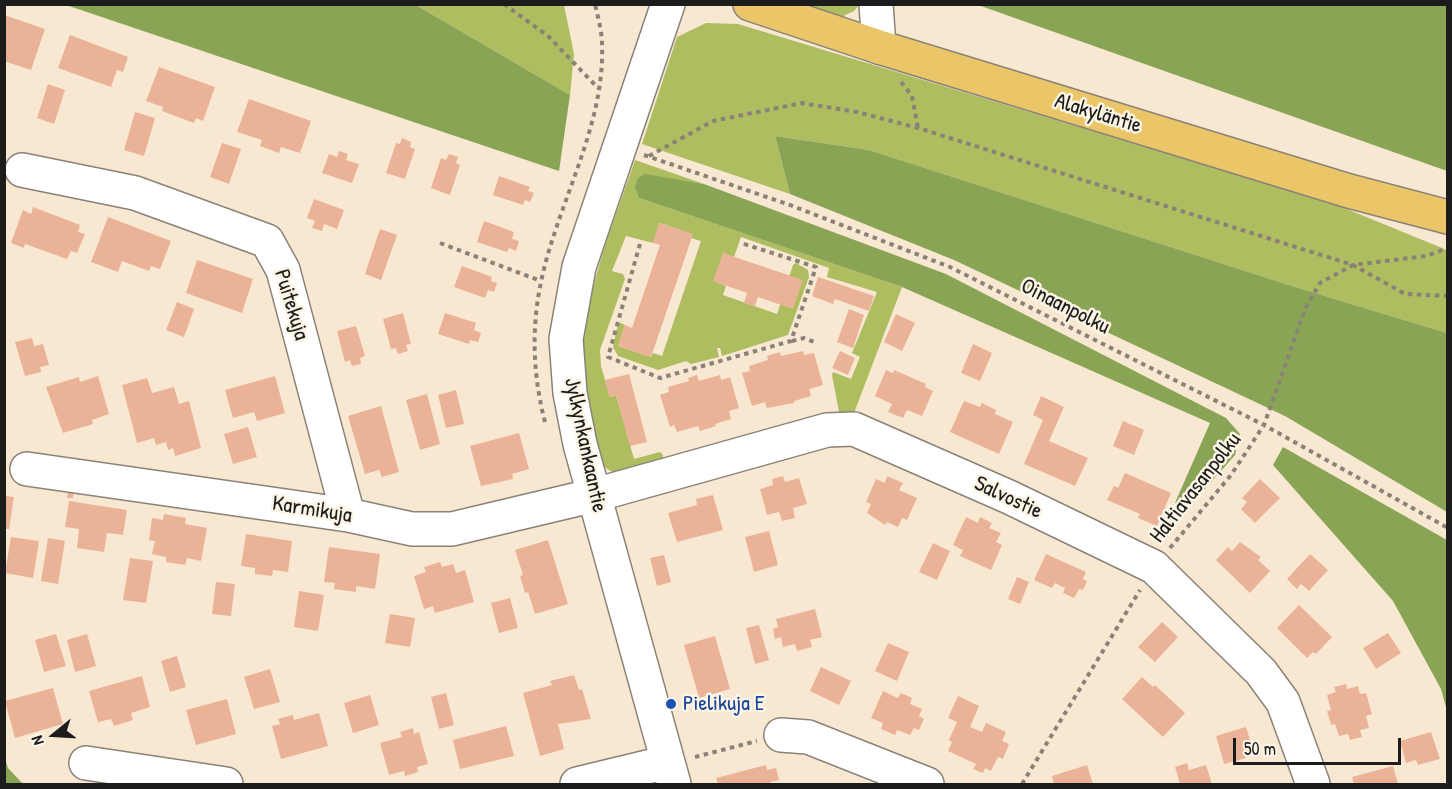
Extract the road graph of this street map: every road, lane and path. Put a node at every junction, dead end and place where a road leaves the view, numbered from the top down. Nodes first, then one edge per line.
1 (504, 4) edge
2 (595, 4) edge
3 (668, 4) edge
4 (750, 4) edge
5 (876, 4) edge
6 (879, 47) junction
7 (599, 88) junction
8 (918, 128) junction
9 (586, 137) dead end
10 (22, 170) dead end
11 (1448, 217) edge
12 (440, 243) dead end
13 (741, 243) dead end
14 (640, 244) dead end
15 (1448, 248) edge
16 (1353, 265) junction
17 (541, 281) dead end
18 (1448, 296) edge
19 (791, 341) junction
20 (817, 343) dead end
21 (1264, 425) junction
22 (27, 470) dead end
23 (595, 495) junction
24 (348, 515) junction
25 (1448, 528) edge
26 (1154, 567) junction
27 (782, 735) joint
28 (86, 764) dead end
29 (671, 773) edge
30 (226, 784) edge
31 (577, 784) edge
32 (927, 784) edge
33 (1022, 784) edge
34 (1313, 784) edge

1 - 7 path
2 - 7 path
3 - 23 street, Jylkynkankaantie
4 - 6 main road, Alakyläntie
5 - 6 street
6 - 8 path
6 - 11 main road, Alakyläntie
7 - 9 path
8 - 16 path
8 - 21 path, Oinaanpolku
10 - 24 street, Puitekuja
12 - 17 path
13 - 19 path
14 - 19 path
15 - 16 path, Haltiavasanpolku
16 - 18 path
16 - 21 path, Haltiavasanpolku
19 - 20 path
21 - 25 path, Oinaanpolku
21 - 26 path, Haltiavasanpolku
22 - 24 street, Karmikuja
23 - 24 street, Karmikuja
23 - 26 street, Salvostie
23 - 29 street, Jylkynkankaantie
26 - 33 path, Haltiavasanpolku
26 - 34 street, Salvostie
27 - 29 path
27 - 32 street
28 - 30 street
29 - 31 street

